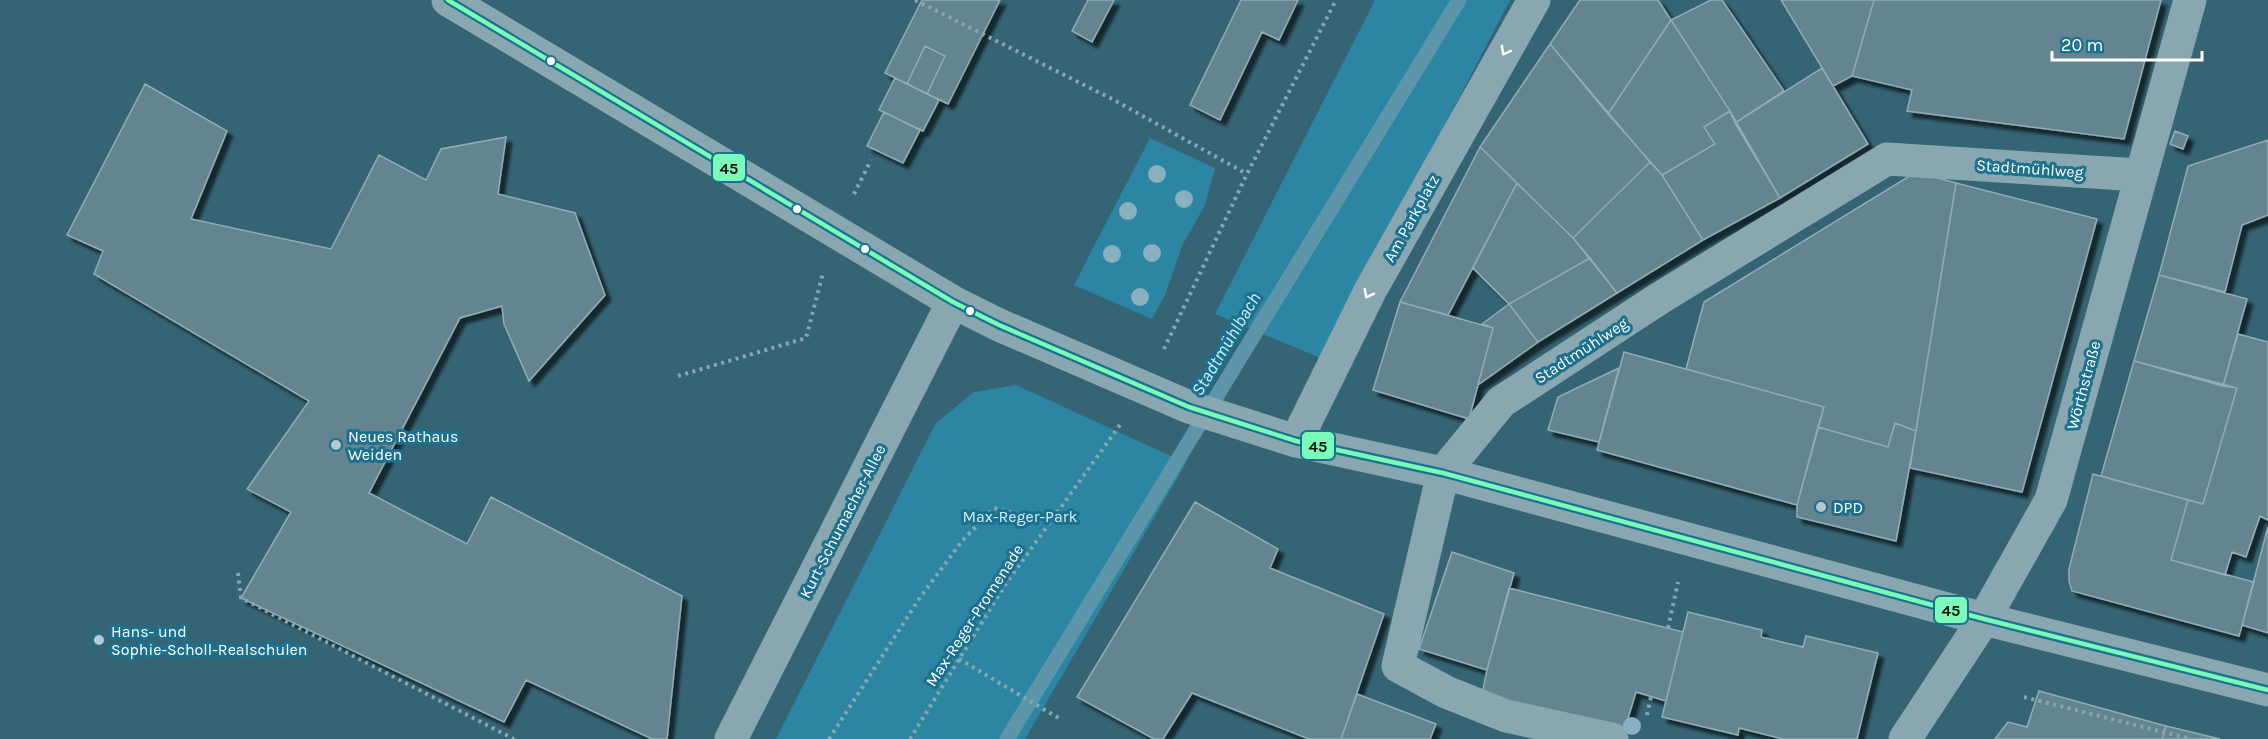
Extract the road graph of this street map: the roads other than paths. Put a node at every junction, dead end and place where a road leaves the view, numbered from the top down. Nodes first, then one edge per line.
1 (448, 0) edge
2 (1534, 0) edge
3 (2190, 0) edge
4 (2140, 175) junction
5 (953, 302) junction
6 (1296, 441) junction
7 (1443, 473) junction
8 (1984, 619) junction
9 (2268, 690) edge
10 (731, 739) edge
11 (1612, 739) edge
12 (1905, 739) edge

1 - 5 street
2 -> 6 street, Am Parkplatz
3 - 4 street, Wörthstraße
4 - 7 street, Stadtmühlweg
4 - 8 street, Wörthstraße
5 - 6 street
5 - 10 street, Kurt-Schumacher-Allee
6 - 7 street
7 - 8 street
7 - 11 street, Stadtmühlweg
8 - 9 street
8 - 12 street, Wörthstraße

